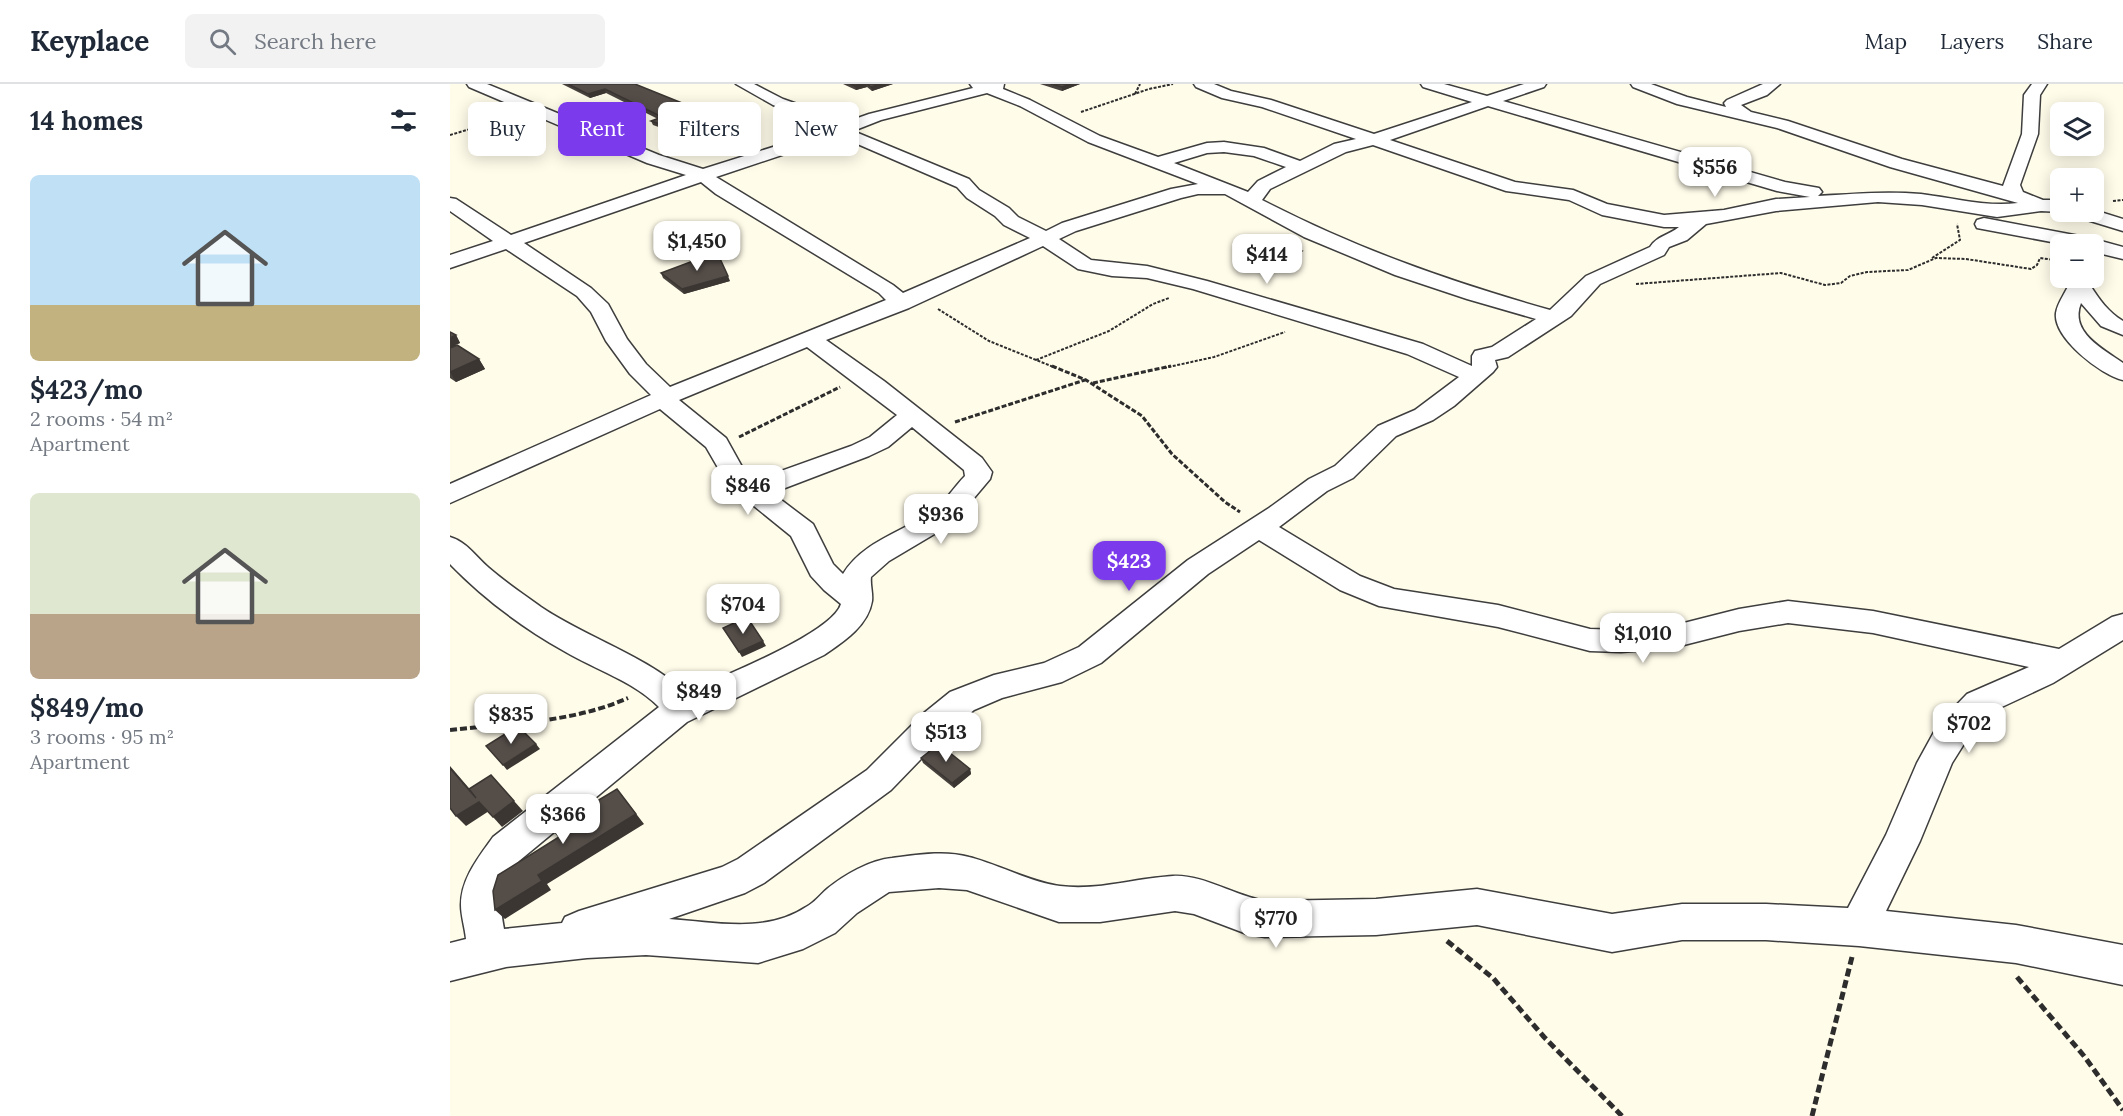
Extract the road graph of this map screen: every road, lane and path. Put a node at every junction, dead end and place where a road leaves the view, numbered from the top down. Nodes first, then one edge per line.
1 (743, 84) edge
2 (1006, 84) edge
3 (1140, 84) edge
4 (1173, 84) edge
5 (1200, 84) edge
6 (1428, 84) edge
7 (1539, 84) edge
8 (1638, 84) edge
9 (1773, 84) edge
10 (2040, 84) edge
11 (489, 86) edge
12 (982, 86) edge
13 (1135, 94) junction
14 (521, 102) edge
15 (778, 102) edge
16 (1488, 102) junction
17 (546, 114) edge
18 (1045, 114) junction
19 (859, 124) edge
20 (1782, 124) junction
21 (468, 129) edge
22 (450, 135) edge
23 (859, 139) edge
24 (1373, 140) junction
25 (773, 152) edge
26 (1159, 162) junction
27 (1300, 167) junction
28 (703, 175) junction
29 (1228, 189) junction
30 (2014, 195) junction
31 (1878, 197) junction
32 (1252, 202) junction
33 (450, 203) edge
34 (2041, 205) junction
35 (2050, 205) edge
36 (2104, 208) edge
37 (2123, 209) edge
38 (1700, 219) junction
39 (2104, 219) edge
40 (1957, 220) junction
41 (2123, 225) edge
42 (2050, 236) edge
43 (1043, 239) junction
44 (509, 241) junction
45 (2104, 248) edge
46 (2123, 253) edge
47 (2050, 259) edge
48 (450, 261) edge
49 (1929, 261) junction
50 (1633, 284) dead end
51 (1200, 285) junction
52 (2077, 288) edge
53 (2084, 288) edge
54 (901, 303) junction
55 (1553, 317) junction
56 (1313, 320) junction
57 (2123, 328) edge
58 (810, 339) junction
59 (1036, 360) junction
60 (2123, 373) edge
61 (1476, 374) junction
62 (863, 376) junction
63 (1086, 380) junction
64 (1093, 383) junction
65 (664, 398) junction
66 (922, 423) junction
67 (720, 446) junction
68 (752, 491) junction
69 (450, 494) edge
70 (1261, 526) junction
71 (456, 561) edge
72 (857, 600) junction
73 (2123, 625) edge
74 (2063, 662) junction
75 (656, 684) junction
76 (675, 713) junction
77 (450, 730) edge
78 (1414, 914) junction
79 (1859, 927) junction
80 (1987, 941) junction
81 (544, 942) junction
82 (489, 953) junction
83 (450, 962) edge
84 (2123, 965) edge
85 (2123, 1110) edge
86 (1623, 1116) edge
87 (1812, 1116) edge

1 - 15 street
2 - 12 street
3 - 13 path
4 - 13 path
5 - 24 street
6 - 16 street
7 - 16 street
8 - 20 street
9 - 20 street
10 - 30 street
11 - 14 street
12 - 18 street
12 - 19 street
13 - 18 path
16 - 24 street
16 - 31 street
17 - 28 street
18 - 26 street
20 - 30 street
21 - 22 path
23 - 43 street
24 - 27 street
24 - 38 street
25 - 28 street
26 - 27 street
26 - 29 street
27 - 32 street
28 - 44 street
28 - 54 street
29 - 32 street
29 - 43 street
30 - 34 street
31 - 34 street
31 - 38 street
31 - 40 street
32 - 55 street
33 - 44 street
34 - 35 street
36 - 37 street
38 - 55 street
39 - 41 street
40 - 42 street
40 - 49 path
43 - 51 street
43 - 54 street
44 - 48 street
44 - 65 street
45 - 46 street
47 - 49 path
49 - 50 path
51 - 56 street
51 - 59 path
52 - 60 street
53 - 57 street
54 - 58 street
54 - 59 path
55 - 61 street
56 - 61 street
56 - 64 path
58 - 62 street
58 - 65 street
59 - 63 path
61 - 70 street
62 - 66 street
62 - 67 path
63 - 64 path
63 - 66 path
64 - 70 path
65 - 67 street
65 - 69 street
66 - 68 street
66 - 72 street
67 - 68 street
68 - 72 street
70 - 74 street
70 - 81 street
71 - 75 street
72 - 76 street
73 - 74 street
74 - 79 street
75 - 76 street
75 - 77 path
76 - 82 street
78 - 79 street
78 - 81 street
78 - 86 path
79 - 80 street
79 - 87 path
80 - 84 street
80 - 85 path
81 - 82 street
82 - 83 street

